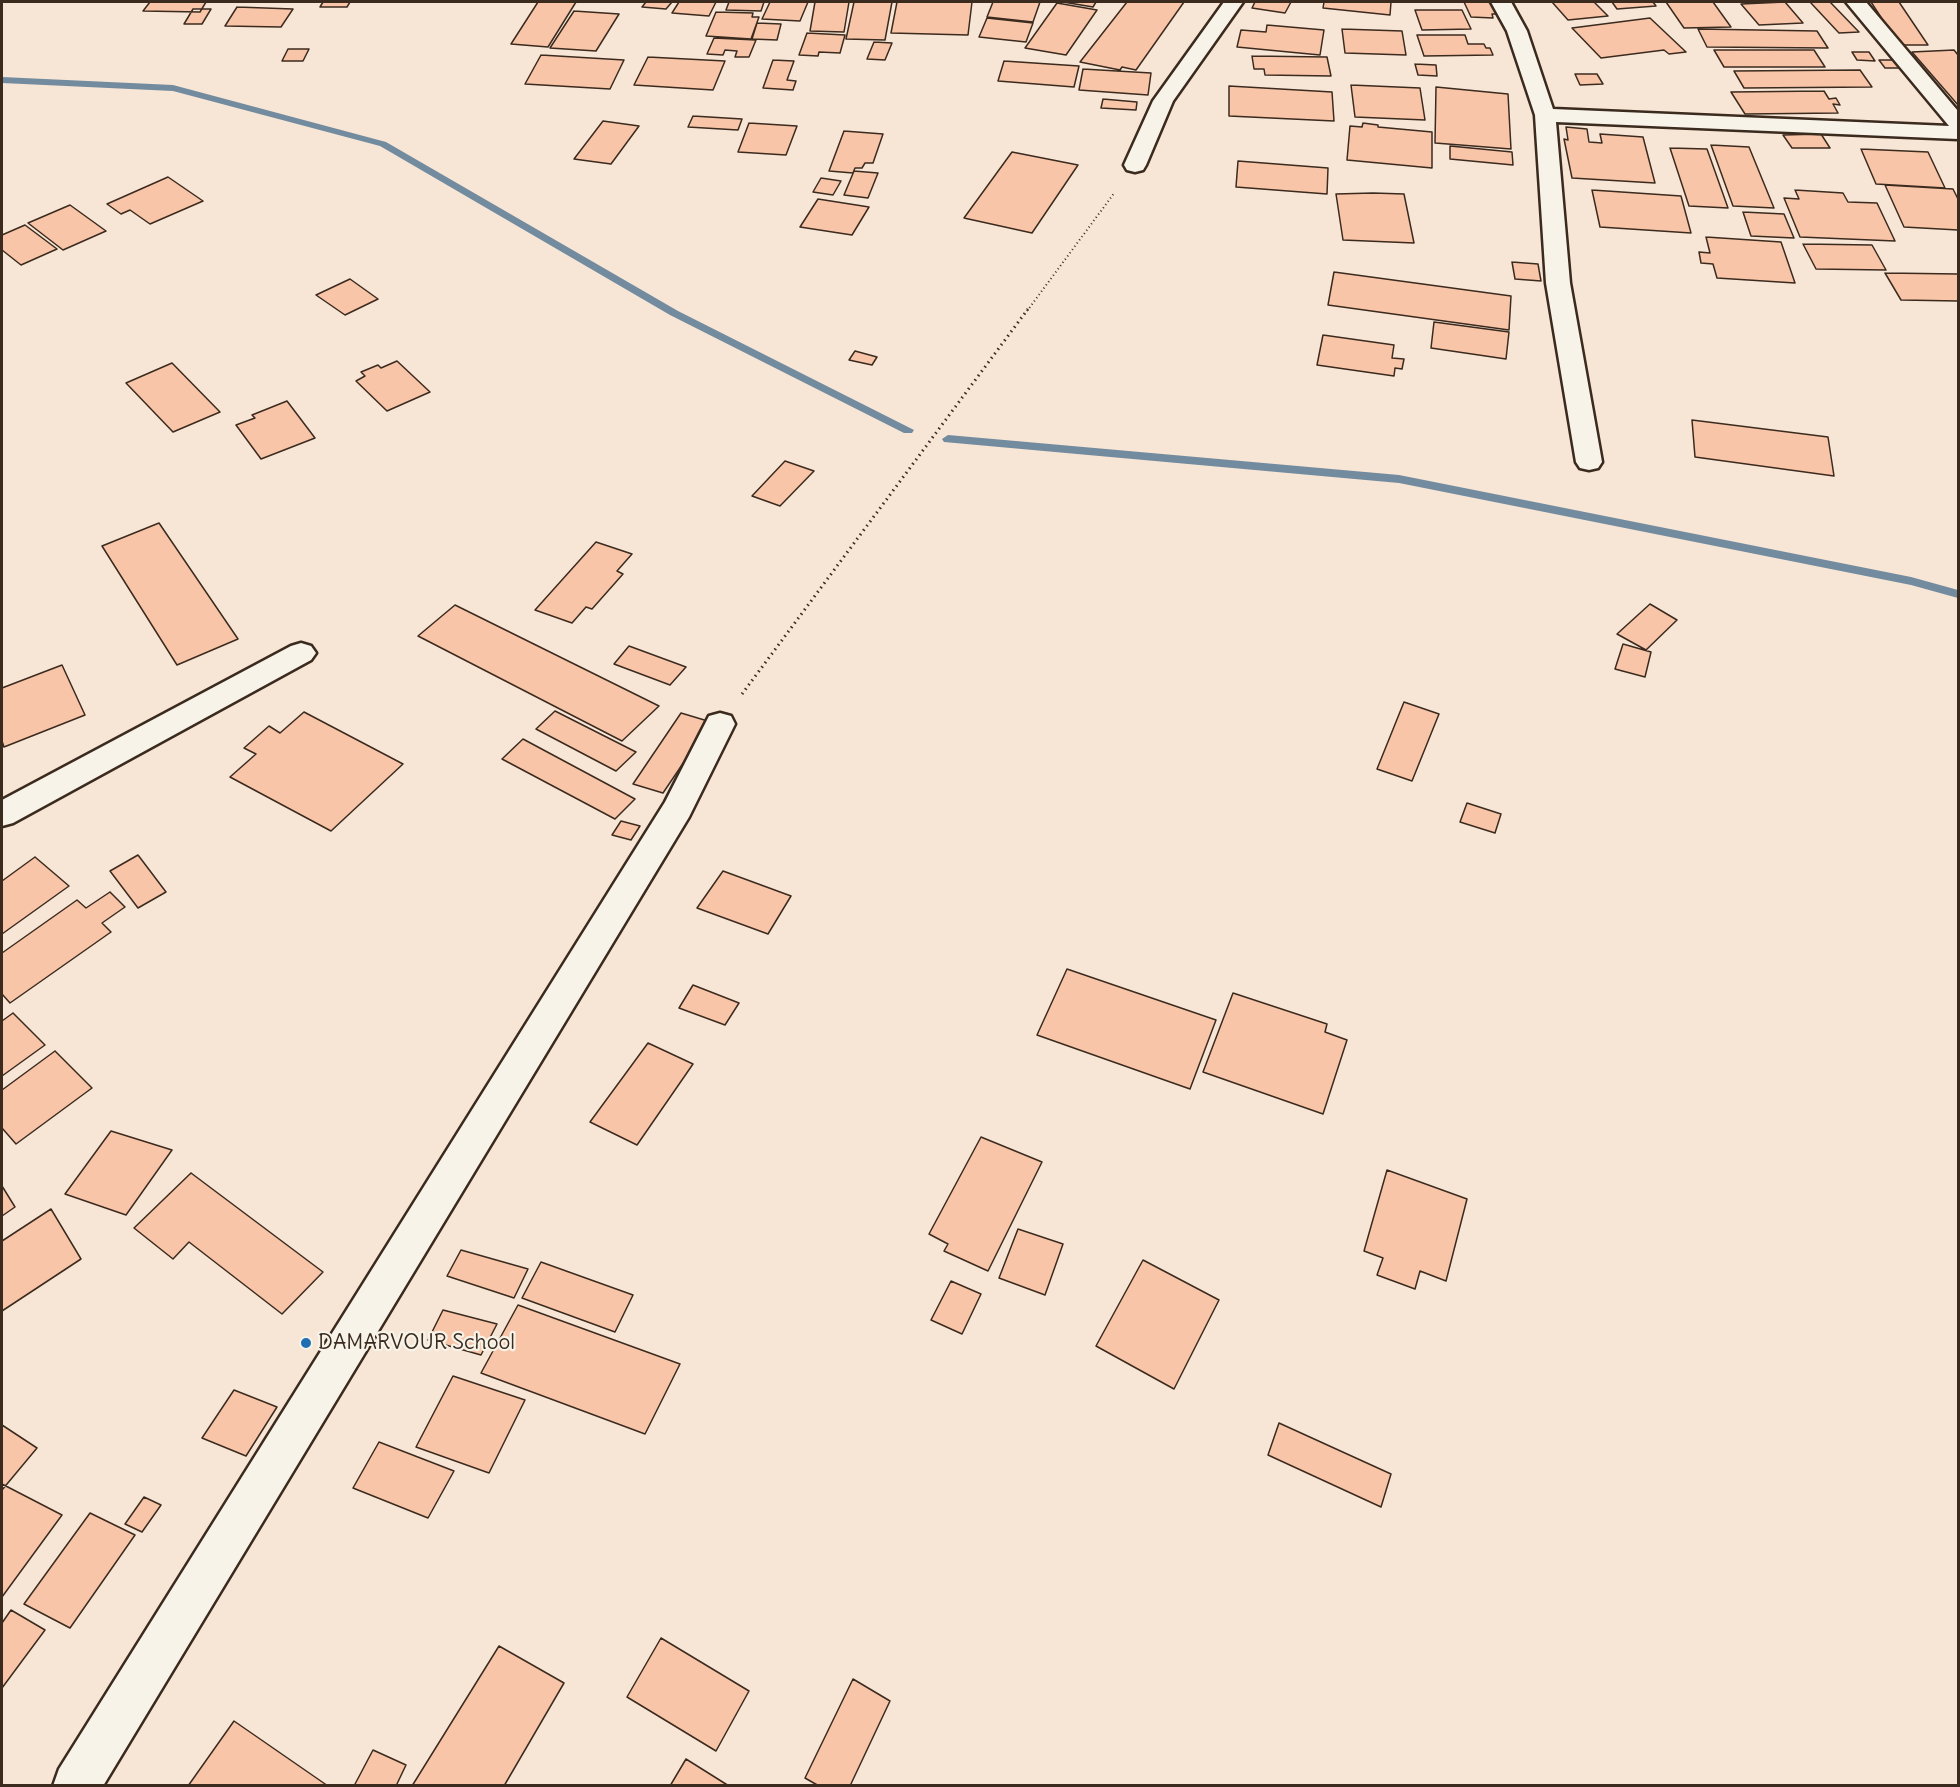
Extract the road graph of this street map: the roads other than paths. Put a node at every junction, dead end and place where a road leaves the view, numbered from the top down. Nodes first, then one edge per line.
1 (1233, 2) edge
2 (1501, 2) edge
3 (1856, 2) edge
4 (1545, 114) junction
5 (1959, 124) edge
6 (1959, 133) edge
7 (1135, 165) road end
8 (1589, 462) dead end
9 (301, 653) dead end
10 (720, 724) road end
11 (2, 814) edge
12 (76, 1785) edge

1 - 7 street
2 - 4 street
3 - 5 street
4 - 6 street
4 - 8 street
9 - 11 street
10 - 12 street

